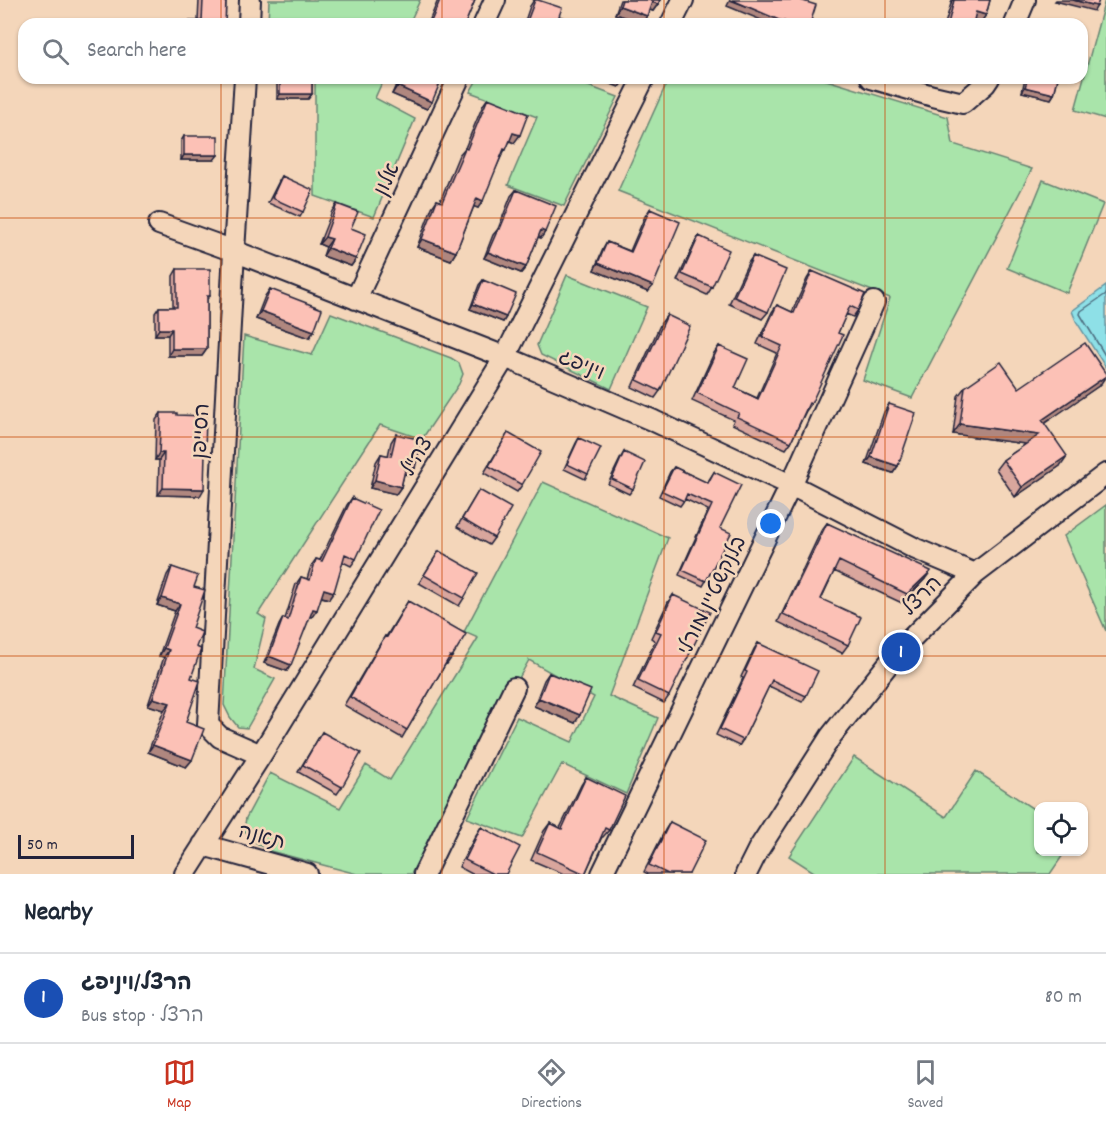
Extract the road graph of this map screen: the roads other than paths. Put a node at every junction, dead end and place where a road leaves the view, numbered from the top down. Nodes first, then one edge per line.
1 (250, 0) edge
2 (495, 0) edge
3 (683, 0) edge
4 (1025, 0) edge
5 (249, 18) edge
6 (487, 18) edge
7 (678, 18) edge
8 (1018, 18) edge
9 (245, 84) edge
10 (456, 84) edge
11 (641, 84) edge
12 (892, 84) edge
13 (984, 84) edge
14 (159, 224) dead end
15 (234, 252) junction
16 (356, 299) junction
17 (874, 302) dead end
18 (505, 357) junction
19 (1106, 474) edge
20 (791, 485) junction
21 (975, 574) junction
22 (514, 688) dead end
23 (261, 755) junction
24 (203, 845) junction
25 (185, 874) edge
26 (307, 874) edge
27 (424, 874) edge
28 (602, 874) edge
29 (746, 874) edge

1 - 5 street
2 - 6 street
3 - 7 street
4 - 8 street
9 - 15 street, הסייפן
10 - 16 street, אלון
11 - 18 street, צה"ל
12 - 13 street
14 - 15 street, ויניפג
15 - 16 street, ויניפג
15 - 23 street, הסייפן
16 - 18 street, ויניפג
17 - 20 street, בלנקשטיין מורלי
18 - 20 street, ויניפג
18 - 23 street, צה"ל
19 - 21 street, הרצל
20 - 21 street, ויניפג
20 - 28 street, בלנקשטיין מורלי
21 - 29 street, הרצל
22 - 27 street
23 - 24 street, צה"ל
24 - 25 street, צה"ל
24 - 26 street, תאנה

